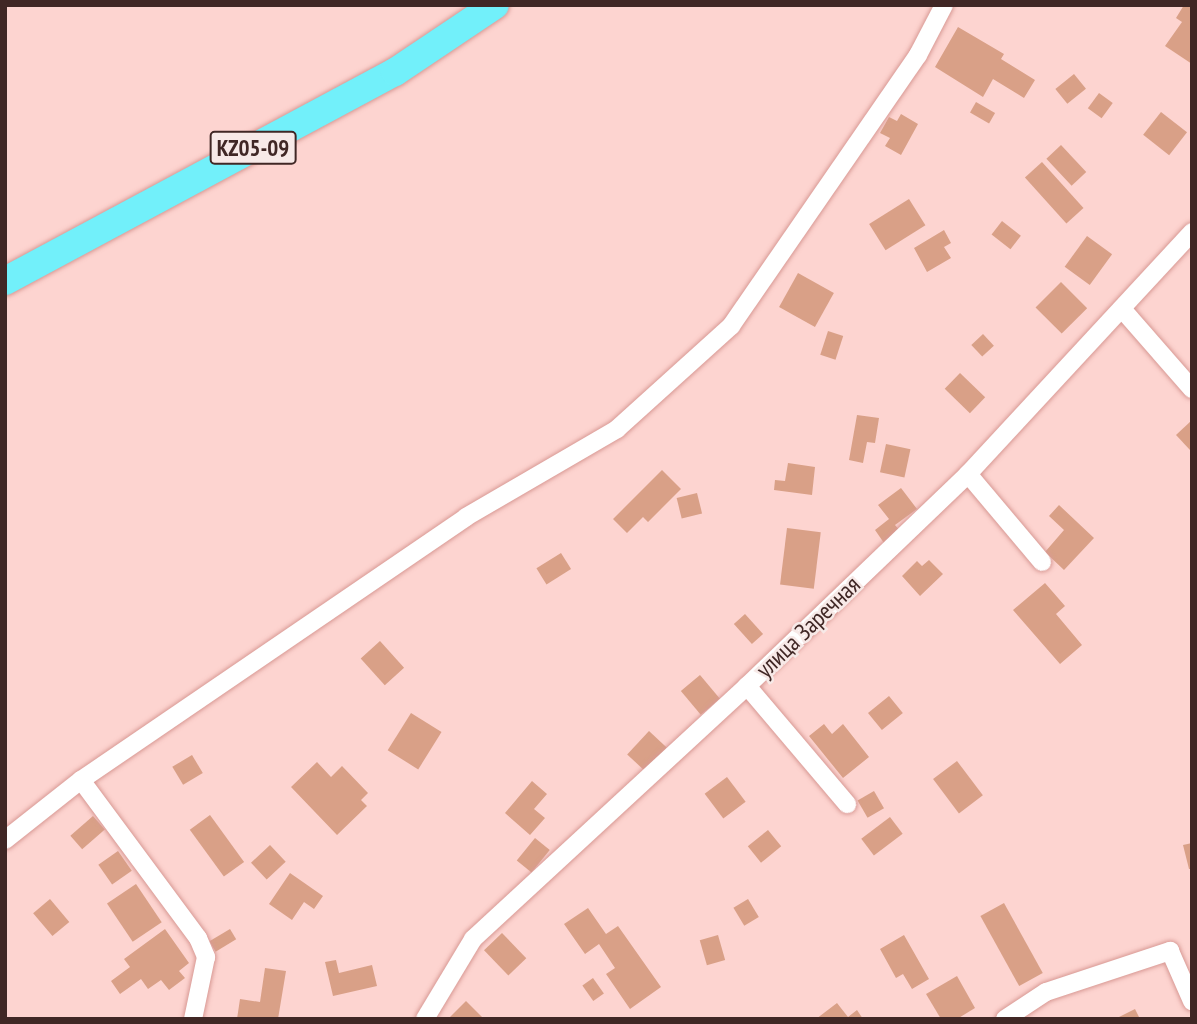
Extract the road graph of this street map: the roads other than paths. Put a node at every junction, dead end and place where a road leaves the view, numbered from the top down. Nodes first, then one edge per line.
1 (495, 5) edge
2 (944, 5) edge
3 (1192, 232) edge
4 (5, 281) edge
5 (1123, 310) junction
6 (1192, 389) edge
7 (968, 474) junction
8 (1042, 562) dead end
9 (747, 686) junction
10 (81, 780) junction
11 (847, 804) dead end
12 (5, 839) edge
13 (1192, 1001) edge
14 (193, 1019) edge
15 (425, 1019) edge
16 (1005, 1019) edge

1 - 4 main road, KZ05-09
2 - 10 street
3 - 5 street, улица Заречная
5 - 6 street
5 - 7 street, улица Заречная
7 - 8 street
7 - 9 street, улица Заречная
9 - 11 street
9 - 15 street, улица Заречная
10 - 12 street
10 - 14 street
13 - 16 street

